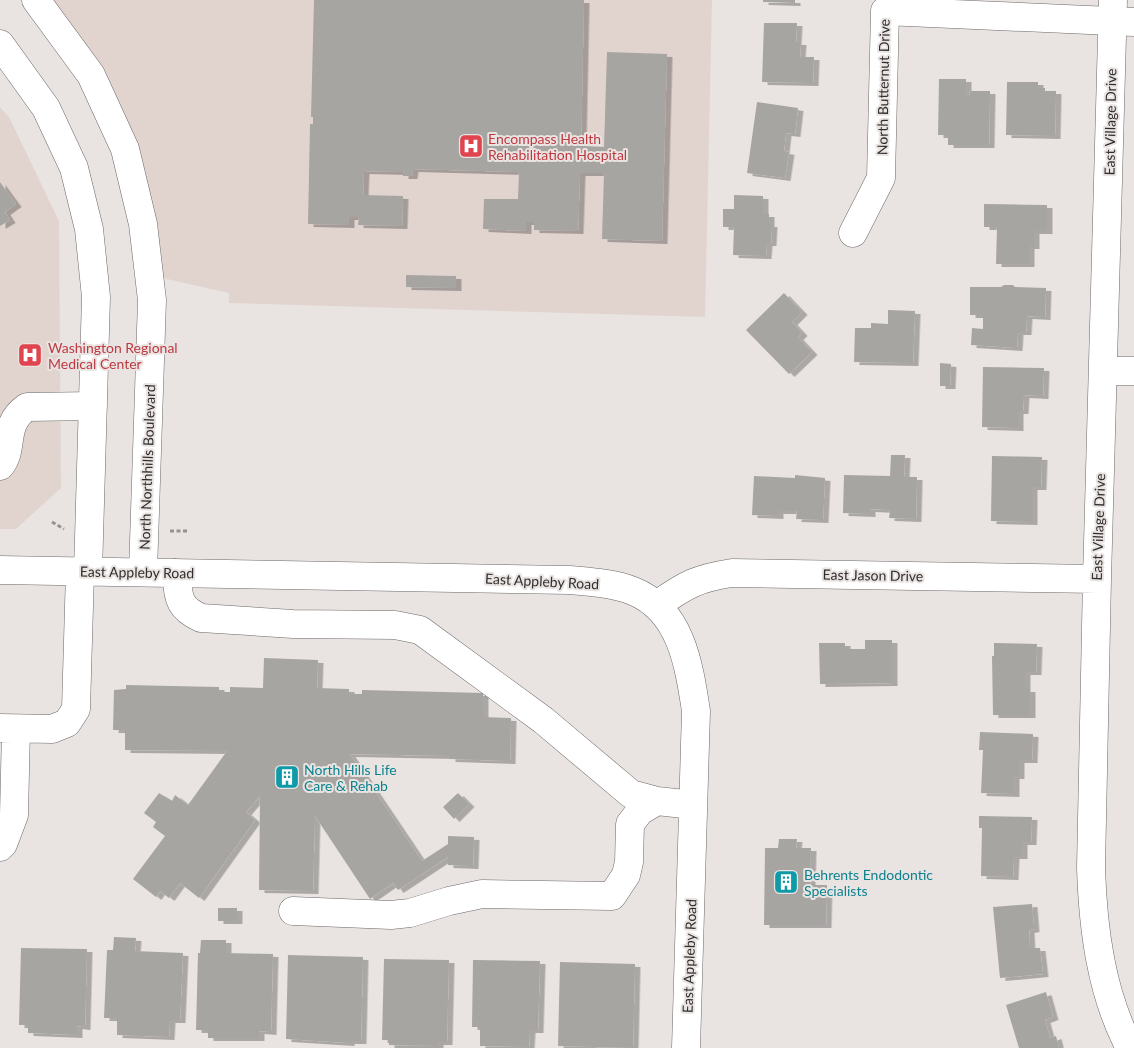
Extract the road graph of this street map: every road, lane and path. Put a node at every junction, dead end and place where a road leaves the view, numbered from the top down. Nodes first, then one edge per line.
1 (36, 0) edge
2 (1120, 14) edge
3 (0, 44) edge
4 (853, 233) dead end
5 (1104, 371) junction
6 (1134, 371) edge
7 (93, 406) junction
8 (27, 407) junction
9 (0, 408) edge
10 (0, 466) edge
11 (0, 570) edge
12 (84, 572) junction
13 (143, 572) junction
14 (176, 573) junction
15 (1097, 579) junction
16 (658, 605) junction
17 (8, 728) edge
18 (658, 801) junction
19 (693, 805) junction
20 (0, 847) edge
21 (293, 910) dead end
22 (686, 1048) edge
23 (1130, 1048) edge

1 - 13 street, North Northhills Boulevard
2 - 4 street, North Butternut Drive
2 - 5 street, East Village Drive
3 - 7 street
5 - 6 street
5 - 15 street, East Village Drive
7 - 8 street
7 - 12 street
8 - 9 street
8 - 10 street
11 - 12 street, East Appleby Road
12 - 13 street, East Appleby Road
12 - 17 street
13 - 14 street, East Appleby Road
14 - 16 street, East Appleby Road
14 - 18 street
15 - 16 street, East Jason Drive
15 - 23 street, East Village Drive
16 - 19 street, East Appleby Road
17 - 20 street
18 - 19 street
18 - 21 street
19 - 22 street, East Appleby Road

